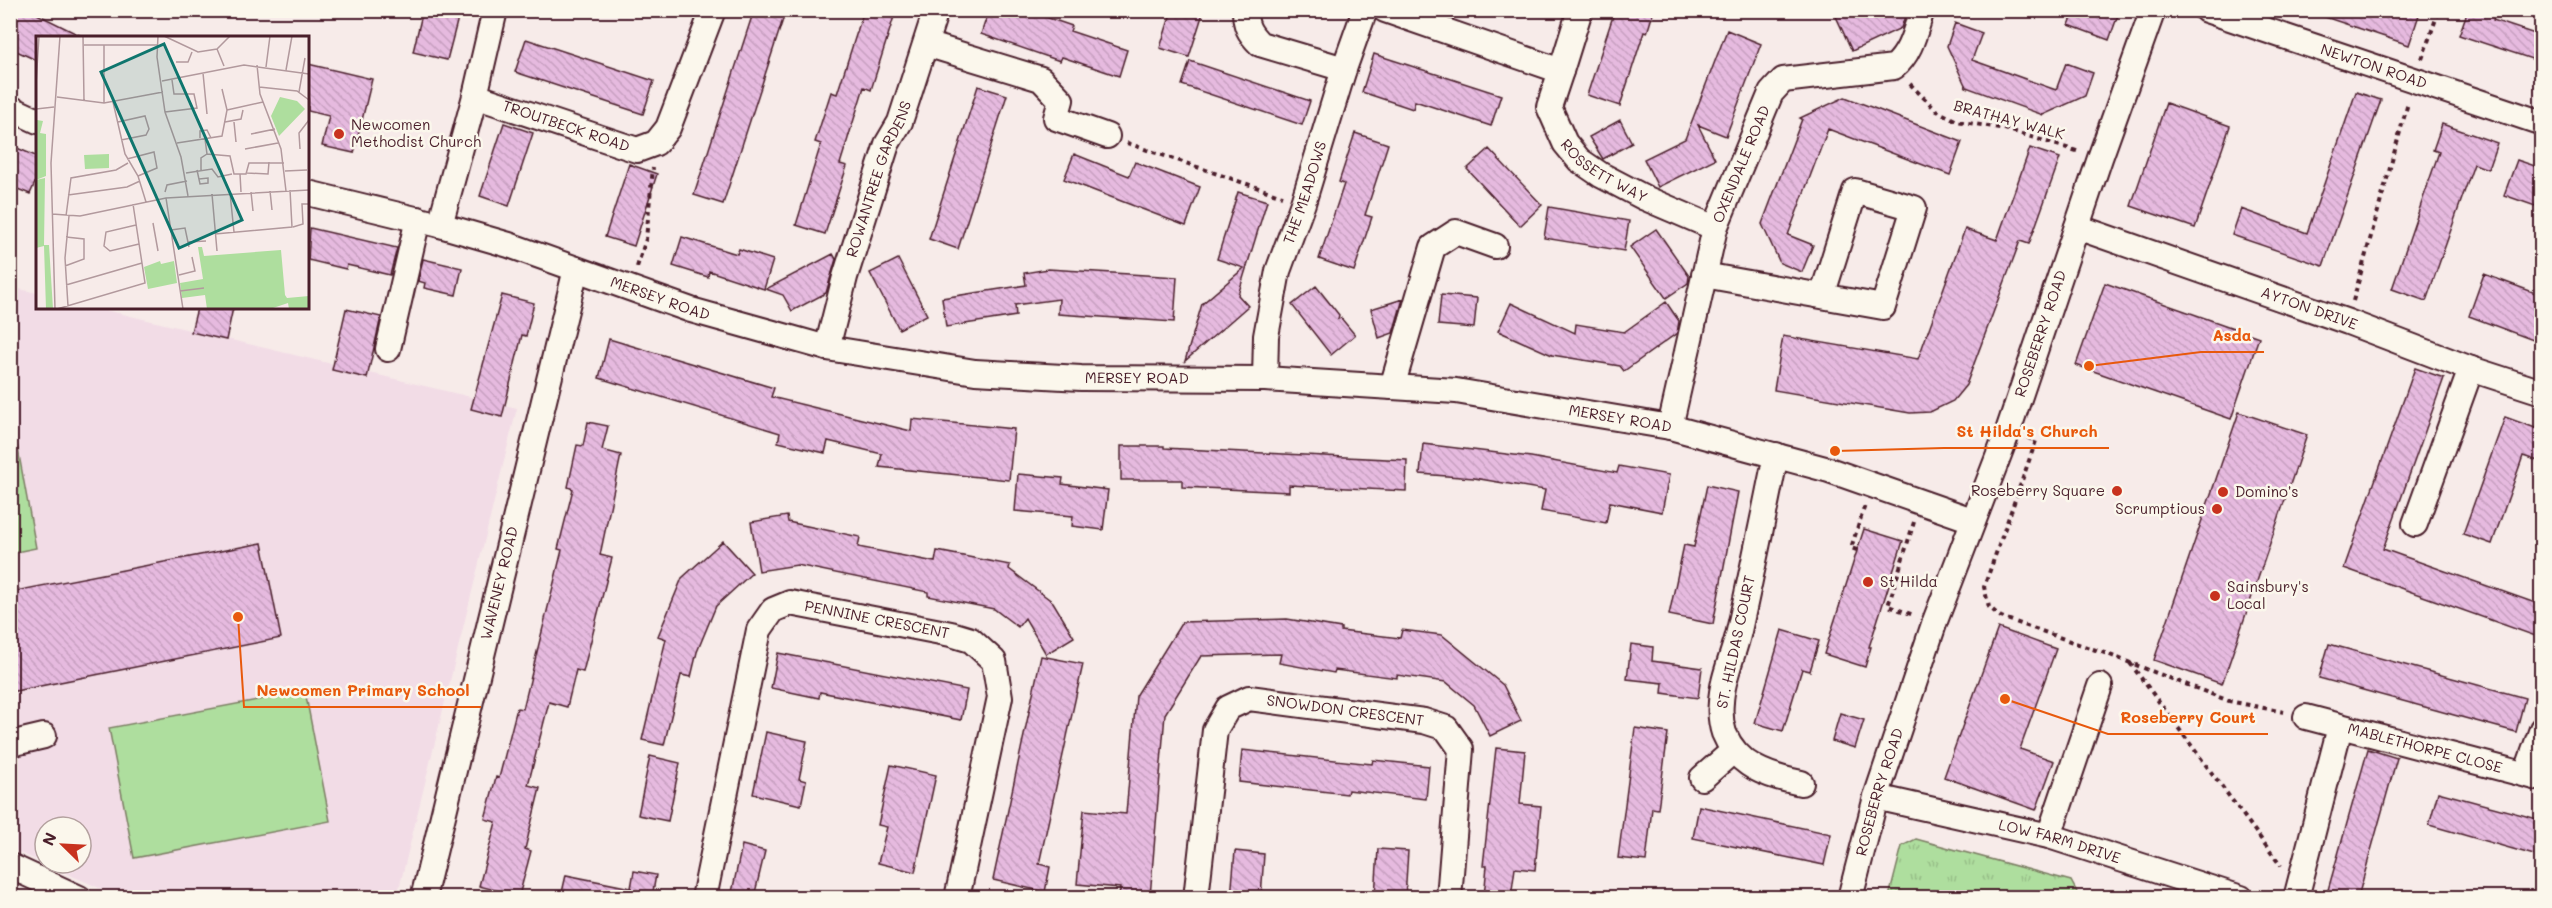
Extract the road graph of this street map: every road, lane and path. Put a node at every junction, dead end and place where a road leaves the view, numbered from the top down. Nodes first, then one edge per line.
1 (495, 10) edge
2 (713, 10) edge
3 (936, 10) edge
4 (1245, 10) edge
5 (1365, 10) edge
6 (1385, 10) edge
7 (1580, 10) edge
8 (1922, 10) edge
9 (2153, 10) edge
10 (2206, 10) edge
11 (2439, 10) edge
12 (926, 44) junction
13 (1894, 67) junction
14 (1344, 69) junction
15 (1561, 71) junction
16 (2415, 80) junction
17 (475, 96) junction
18 (10, 108) edge
19 (36, 120) edge
20 (2541, 123) edge
21 (1107, 136) joint
22 (656, 144) junction
23 (2100, 158) junction
24 (309, 193) edge
25 (1303, 203) junction
26 (429, 222) junction
27 (2077, 227) junction
28 (1715, 228) junction
29 (1495, 246) dead end
30 (576, 269) junction
31 (1704, 275) junction
32 (628, 288) junction
33 (1822, 296) junction
34 (2348, 322) junction
35 (827, 348) junction
36 (388, 349) dead end
37 (2471, 369) junction
38 (1265, 379) junction
39 (1392, 387) junction
40 (2541, 392) edge
41 (1671, 427) junction
42 (2008, 431) junction
43 (1776, 455) junction
44 (1872, 484) junction
45 (1920, 501) junction
46 (1972, 520) junction
47 (2415, 524) dead end
48 (1857, 550) dead end
49 (1935, 621) junction
50 (2130, 663) junction
51 (2100, 686) dead end
52 (2306, 717) joint
53 (2340, 727) junction
54 (2541, 729) edge
55 (44, 736) dead end
56 (10, 744) edge
57 (1733, 751) junction
58 (2534, 777) edge
59 (1702, 778) dead end
60 (1801, 783) dead end
61 (1876, 797) junction
62 (2049, 836) junction
63 (10, 866) edge
64 (2297, 895) edge
65 (79, 897) edge
66 (423, 897) edge
67 (704, 897) edge
68 (957, 897) edge
69 (1196, 897) edge
70 (1449, 897) edge
71 (1850, 897) edge
72 (2241, 897) edge

1 - 17 street
2 - 22 street
3 - 12 street, ROWANTREE GARDENS
4 - 14 street
5 - 14 street, THE MEADOWS
6 - 15 street
7 - 15 street, ROSSETT WAY
8 - 13 street
9 - 23 street, ROSEBERRY ROAD
10 - 16 street, NEWTON ROAD
11 - 16 path
12 - 21 street
12 - 35 street, ROWANTREE GARDENS
13 - 23 path, BRATHAY WALK
13 - 28 street, OXENDALE ROAD
14 - 25 street, THE MEADOWS
15 - 28 street, ROSSETT WAY
16 - 20 street, NEWTON ROAD
16 - 34 path
17 - 22 street, TROUTBECK ROAD
17 - 26 street
18 - 19 street
21 - 25 path
22 - 32 path
23 - 27 street, ROSEBERRY ROAD
24 - 26 street, MERSEY ROAD
25 - 38 street, THE MEADOWS
26 - 30 street, MERSEY ROAD
26 - 36 street
27 - 34 street, AYTON DRIVE
27 - 42 street, ROSEBERRY ROAD
28 - 31 street, OXENDALE ROAD
29 - 39 street
30 - 32 street, MERSEY ROAD
30 - 66 street, WAVENEY ROAD
31 - 33 street
31 - 41 street, OXENDALE ROAD
32 - 35 street, MERSEY ROAD
33 - 33 street
34 - 37 street, AYTON DRIVE
35 - 38 street, MERSEY ROAD
37 - 40 street, AYTON DRIVE
37 - 47 street
38 - 39 street, MERSEY ROAD
39 - 41 street, MERSEY ROAD
41 - 43 street, MERSEY ROAD
42 - 46 street, ROSEBERRY ROAD
42 - 50 path
43 - 44 street, MERSEY ROAD
43 - 57 street, ST. HILDAS COURT
44 - 45 street, MERSEY ROAD
44 - 48 path
45 - 46 street, MERSEY ROAD
45 - 49 path
46 - 49 street, ROSEBERRY ROAD
49 - 61 street, ROSEBERRY ROAD
50 - 52 path
50 - 64 path
51 - 62 street
52 - 53 street
53 - 58 street, MABLETHORPE CLOSE
53 - 64 street, MABLETHORPE CLOSE
54 - 58 street
55 - 56 street
57 - 59 street
57 - 60 street
61 - 62 street, LOW FARM DRIVE
61 - 71 street, ROSEBERRY ROAD
62 - 72 street, LOW FARM DRIVE
63 - 65 street
67 - 68 street, PENNINE CRESCENT
69 - 70 street, SNOWDON CRESCENT

